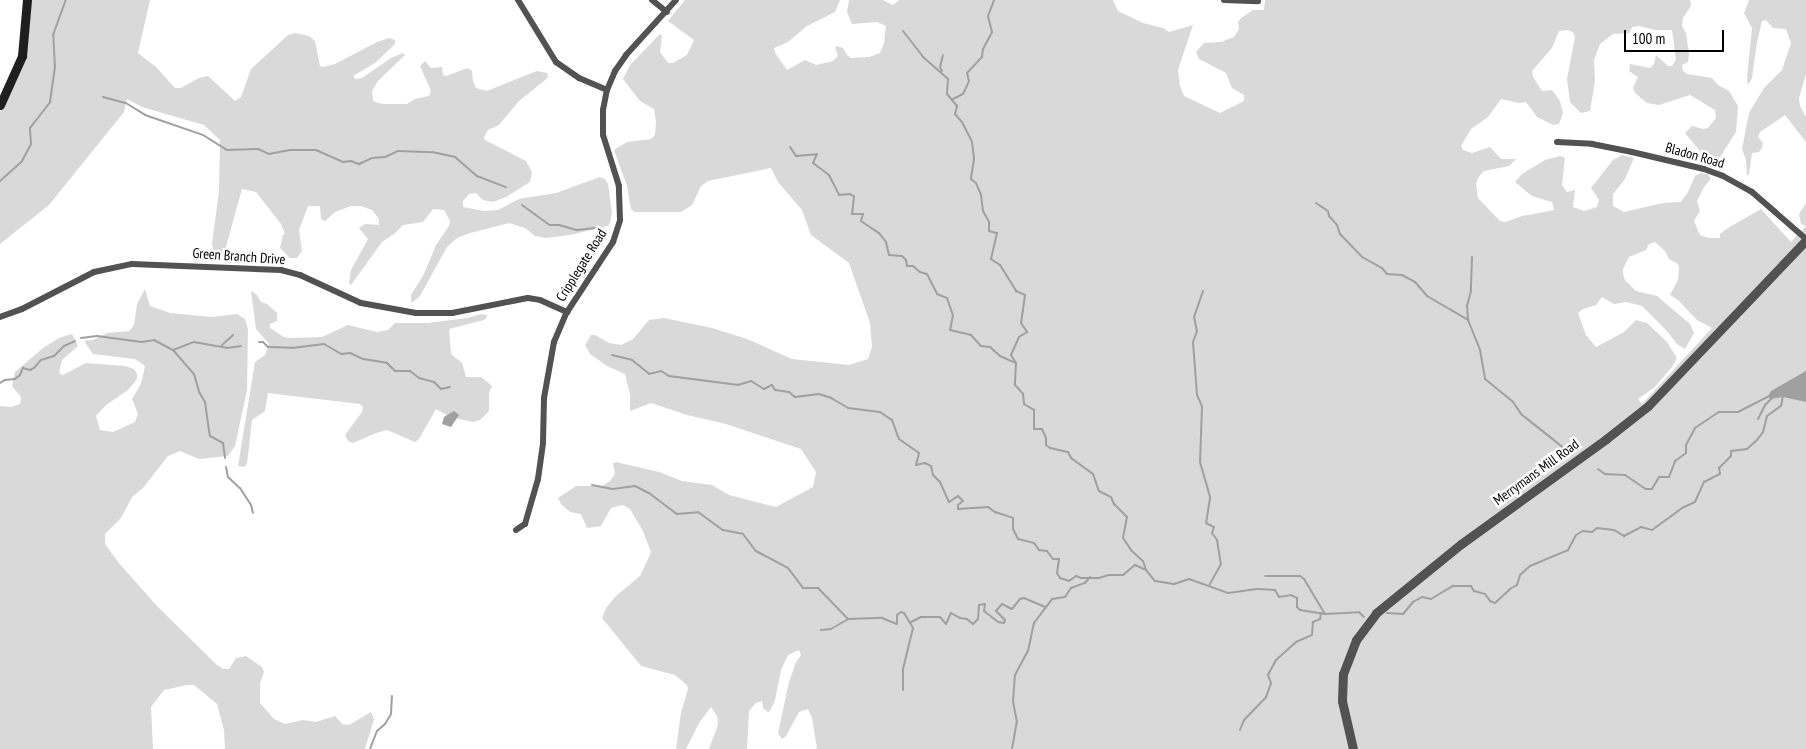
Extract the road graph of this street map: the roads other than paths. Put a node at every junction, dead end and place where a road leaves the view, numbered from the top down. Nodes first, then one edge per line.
1 (26, 0) edge
2 (518, 0) edge
3 (652, 0) edge
4 (676, 0) edge
5 (1224, 0) edge
6 (1258, 1) edge
7 (667, 12) junction
8 (607, 90) junction
9 (0, 105) edge
10 (1557, 142) dead end
11 (1806, 240) edge
12 (567, 312) junction
13 (0, 317) edge
14 (516, 530) dead end
15 (1353, 749) edge

1 - 9 main road
2 - 8 street
3 - 7 street
4 - 7 street, Cripplegate Road
5 - 6 street
7 - 8 street, Cripplegate Road
8 - 12 street, Cripplegate Road
10 - 11 street, Bladon Road
11 - 15 street, Merrymans Mill Road
12 - 13 street, Green Branch Drive
12 - 14 street, Cripplegate Road

